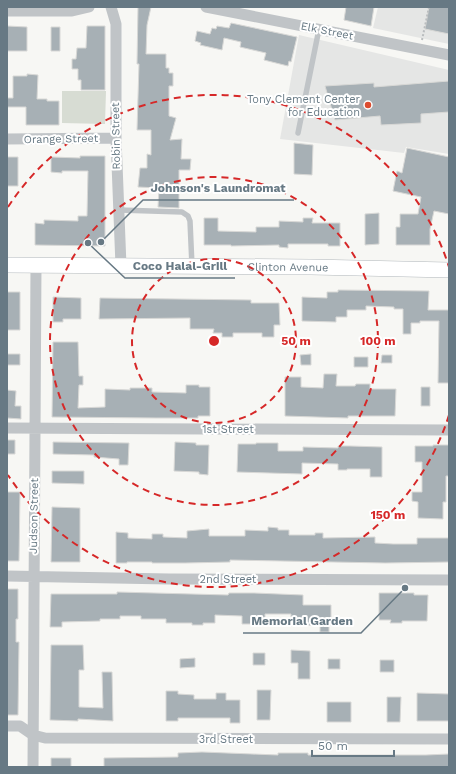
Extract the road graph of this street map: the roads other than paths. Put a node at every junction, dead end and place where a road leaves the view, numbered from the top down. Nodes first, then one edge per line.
1 (89, 7) edge
2 (111, 7) edge
3 (206, 7) edge
4 (7, 11) edge
5 (319, 29) junction
6 (449, 55) edge
7 (298, 133) dead end
8 (116, 138) junction
9 (7, 139) edge
10 (119, 210) junction
11 (7, 265) edge
12 (36, 265) junction
13 (121, 266) junction
14 (192, 266) junction
15 (449, 270) edge
16 (7, 428) edge
17 (35, 428) junction
18 (449, 430) edge
19 (7, 576) edge
20 (34, 577) junction
21 (449, 580) edge
22 (7, 726) edge
23 (33, 735) junction
24 (449, 740) edge
25 (32, 767) edge

1 - 4 street
2 - 8 street, Robin Street
3 - 5 street, Elk Street
5 - 6 street, Elk Street
5 - 7 lane
8 - 9 street, Orange Street
8 - 10 street, Robin Street
10 - 13 street, Robin Street
10 - 14 lane
11 - 12 street, Clinton Avenue
12 - 13 street, Clinton Avenue
12 - 17 street, Judson Street
13 - 14 street, Clinton Avenue
14 - 15 street, Clinton Avenue
16 - 17 street, 1st Street
17 - 18 street, 1st Street
17 - 20 street, Judson Street
19 - 20 street, 2nd Street
20 - 21 street, 2nd Street
20 - 23 street, Judson Street
22 - 23 street, 3rd Street
23 - 24 street, 3rd Street
23 - 25 street, Judson Street

